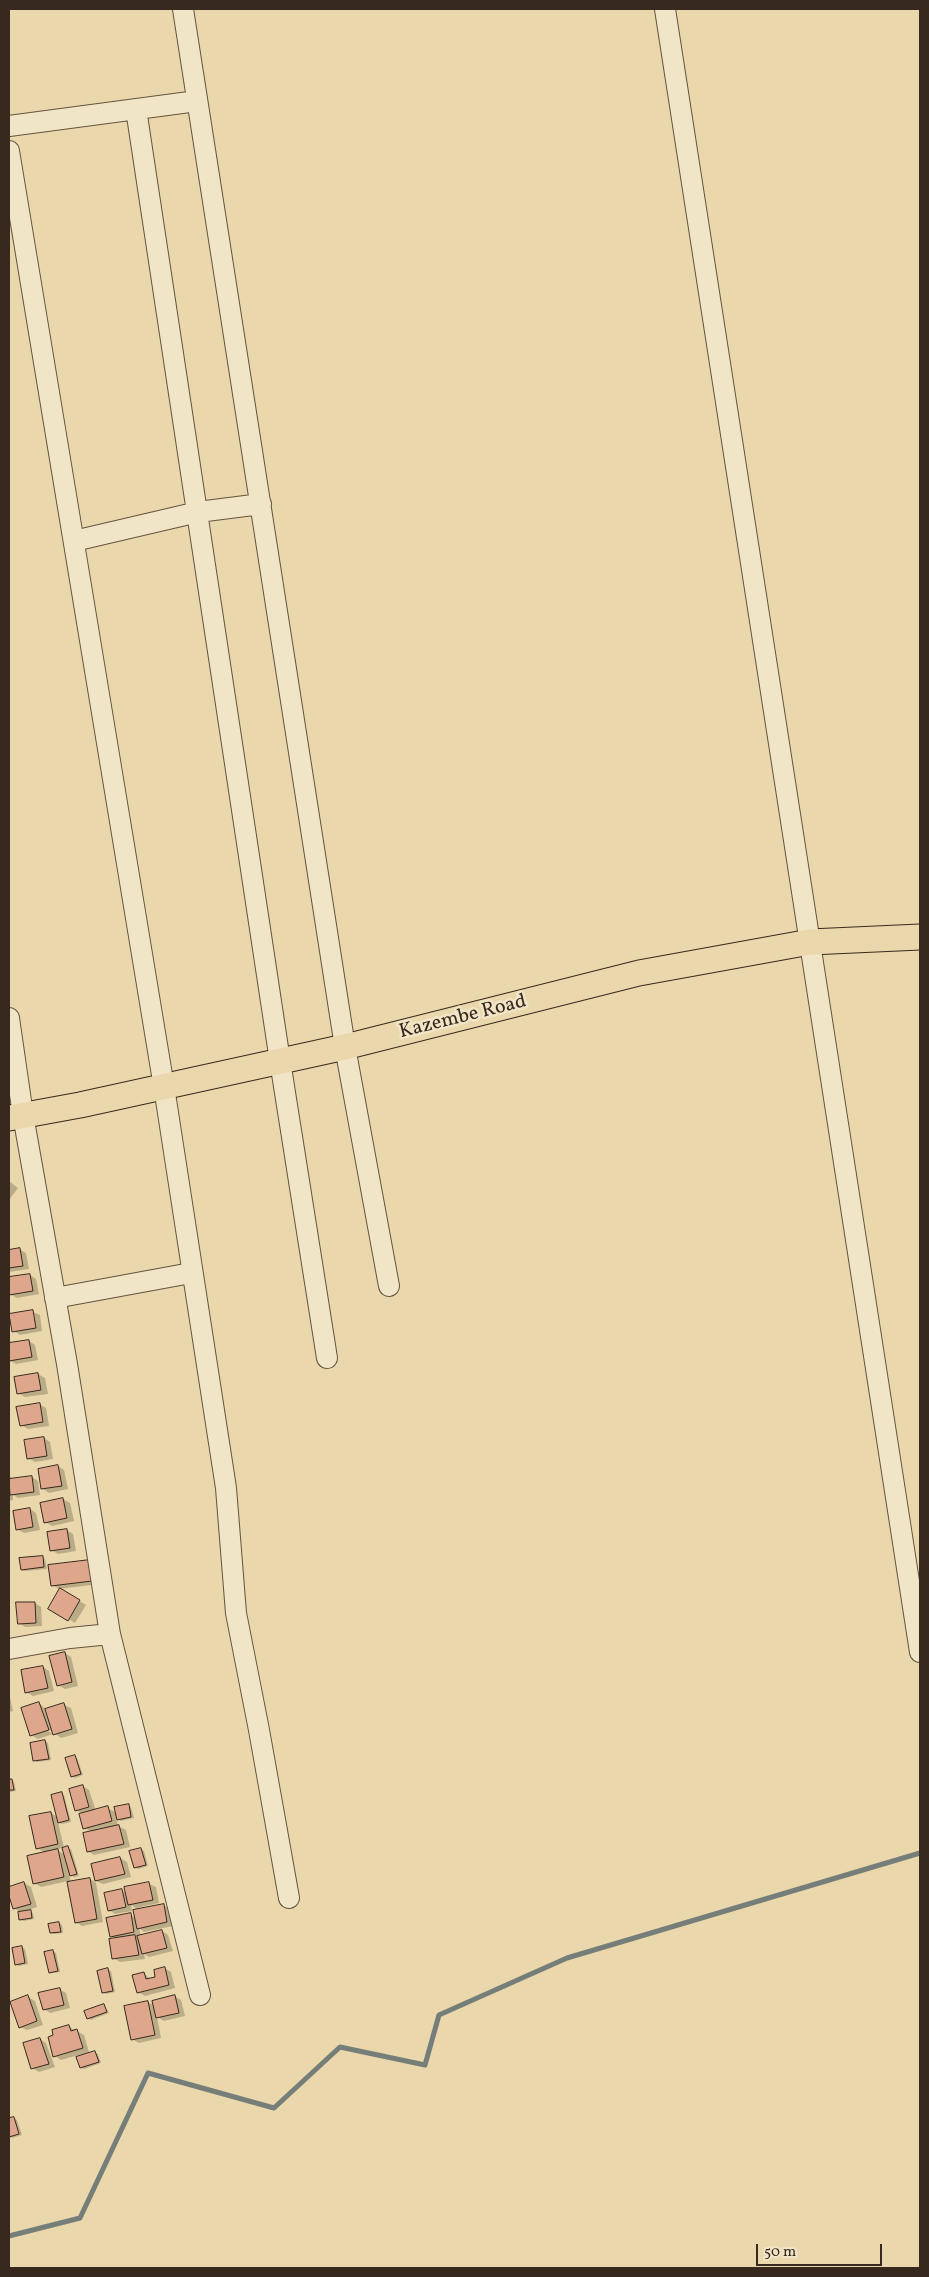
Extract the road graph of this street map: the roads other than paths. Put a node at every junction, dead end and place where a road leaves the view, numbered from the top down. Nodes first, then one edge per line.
1 (182, 9) edge
2 (666, 9) edge
3 (197, 101) junction
4 (136, 109) junction
5 (9, 126) edge
6 (9, 151) edge
7 (261, 504) junction
8 (198, 512) junction
9 (74, 541) junction
10 (920, 938) edge
11 (810, 942) junction
12 (9, 1018) edge
13 (345, 1047) junction
14 (280, 1061) junction
15 (164, 1087) junction
16 (16, 1117) edge
17 (191, 1273) junction
18 (389, 1286) dead end
19 (55, 1298) junction
20 (327, 1358) dead end
21 (110, 1634) junction
22 (9, 1649) edge
23 (920, 1652) edge
24 (289, 1898) dead end
25 (200, 1995) dead end

1 - 3 street
2 - 11 street
3 - 4 street
3 - 7 street
4 - 5 street
4 - 8 street
6 - 9 street
7 - 8 street
7 - 13 street
8 - 9 street
8 - 14 street
9 - 15 street
10 - 11 main road, Kazembe Road
11 - 13 main road, Kazembe Road
11 - 23 street
12 - 16 street
13 - 14 main road, Kazembe Road
13 - 18 street
14 - 15 main road, Kazembe Road
14 - 20 street
15 - 16 main road, Kazembe Road
15 - 17 street
16 - 19 street
17 - 19 street
17 - 24 street
19 - 21 street
21 - 22 street
21 - 25 street

